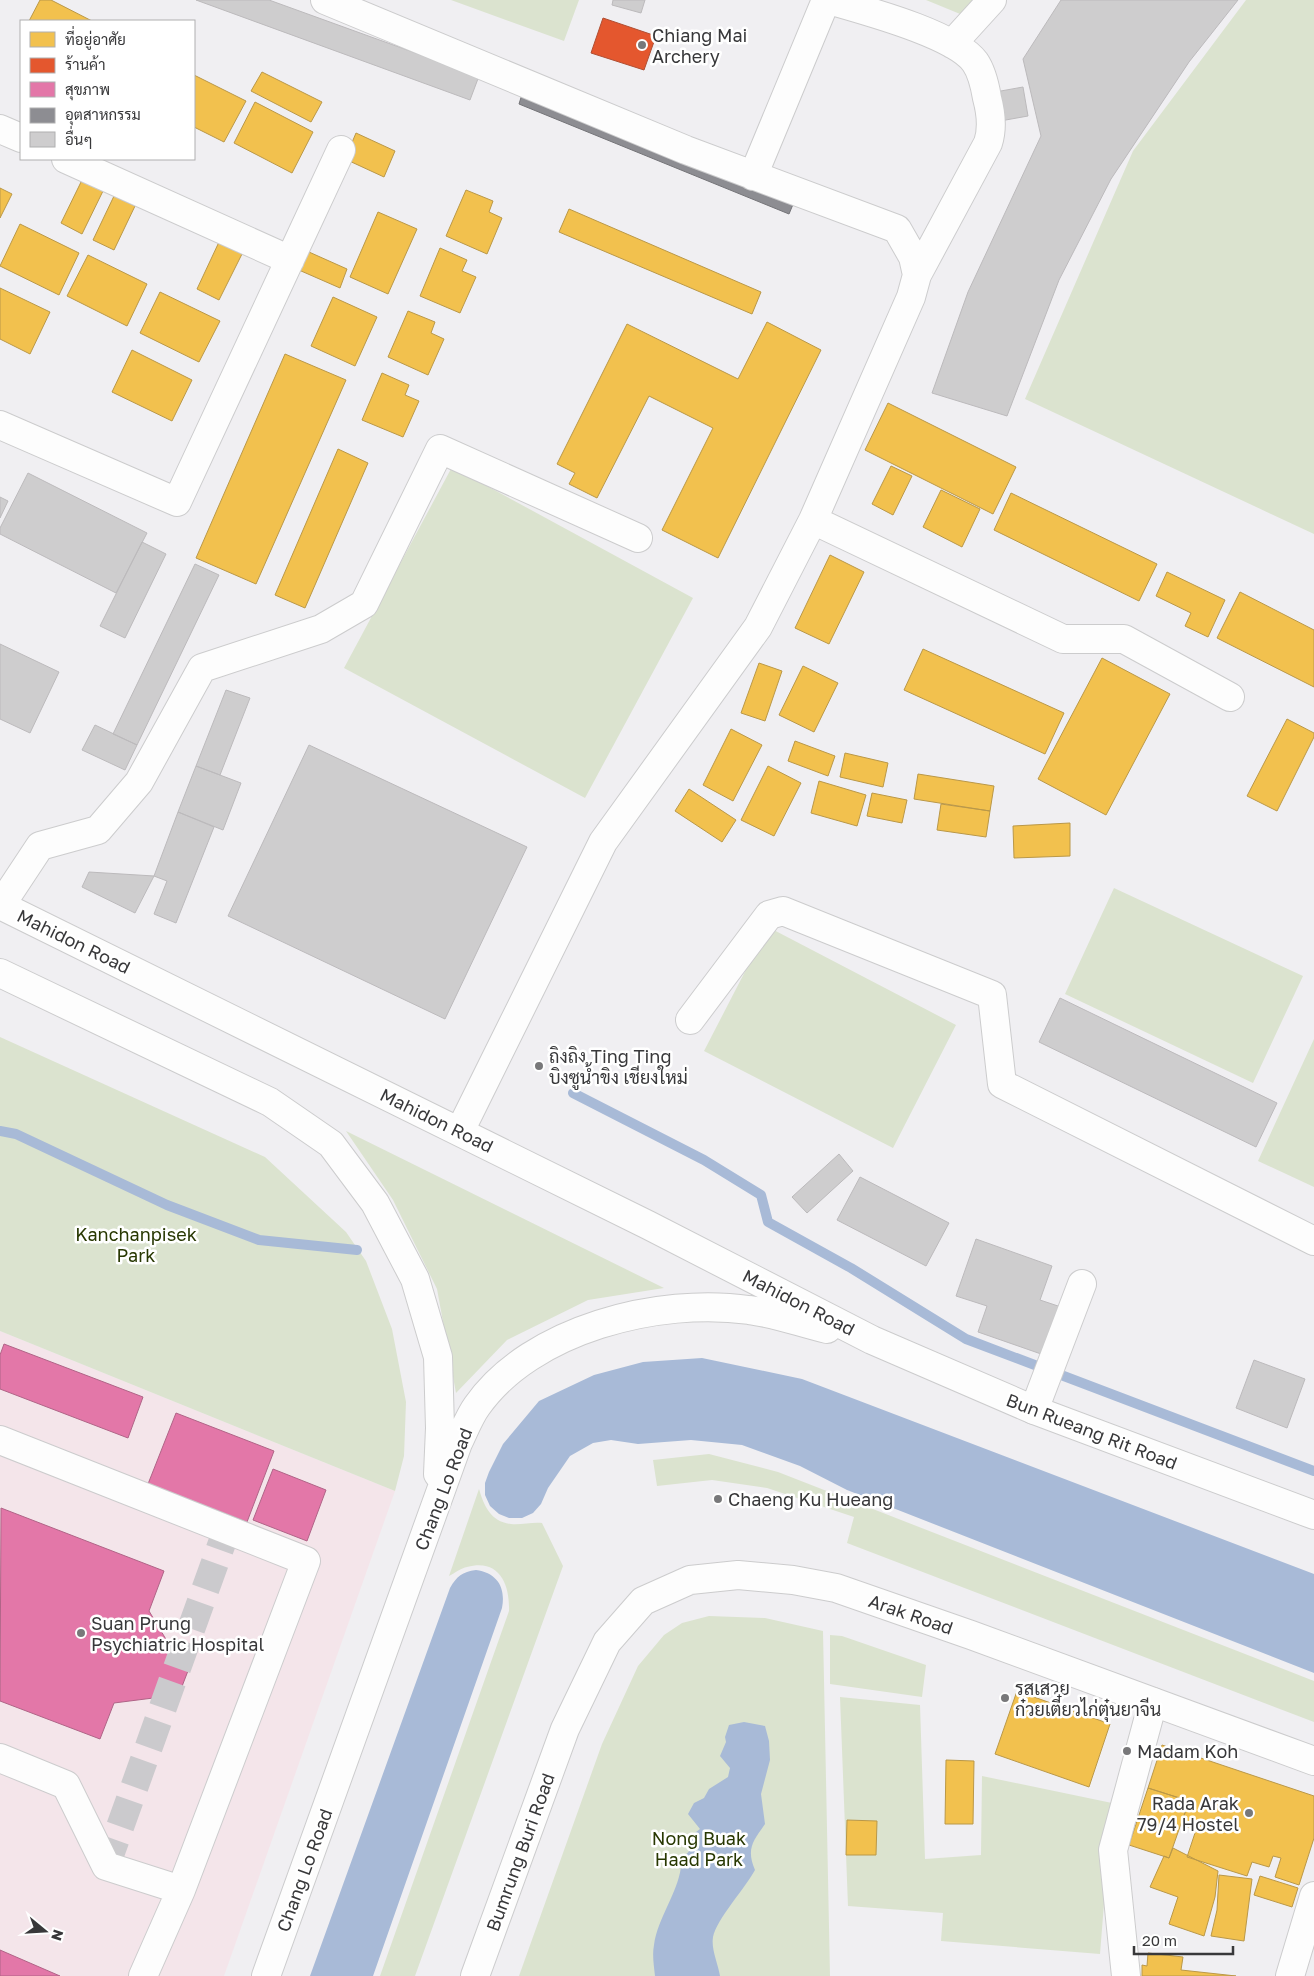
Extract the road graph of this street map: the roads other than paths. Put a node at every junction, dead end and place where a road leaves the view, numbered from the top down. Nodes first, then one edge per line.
1 (325, 0) edge
2 (828, 0) edge
3 (992, 0) edge
4 (952, 44) junction
5 (0, 129) edge
6 (20, 138) edge
7 (341, 150) dead end
8 (68, 160) edge
9 (753, 176) junction
10 (290, 260) junction
11 (918, 275) junction
12 (0, 425) edge
13 (813, 520) junction
14 (638, 538) dead end
15 (1230, 697) dead end
16 (0, 905) edge
17 (0, 973) edge
18 (690, 1020) dead end
19 (460, 1132) junction
20 (1314, 1241) edge
21 (1082, 1284) dead end
22 (872, 1340) junction
23 (1034, 1410) junction
24 (0, 1440) edge
25 (438, 1498) junction
26 (1314, 1515) edge
27 (1154, 1702) junction
28 (564, 1729) joint
29 (0, 1758) edge
30 (1314, 1761) edge
31 (181, 1890) junction
32 (1314, 1896) edge
33 (143, 1976) edge
34 (266, 1976) edge
35 (475, 1976) edge
36 (1126, 1976) edge
37 (1290, 1976) edge

1 - 9 main road
2 - 4 main road
2 - 9 main road
3 - 4 main road
4 - 11 main road
5 - 6 main road
7 - 10 main road
8 - 10 main road
9 - 11 main road
10 - 12 main road
11 - 13 main road
13 - 15 main road
13 - 19 main road
14 - 16 main road
16 - 19 main road, Mahidon Road
17 - 25 main road
18 - 20 main road
19 - 22 main road, Mahidon Road
21 - 23 main road
22 - 23 main road, Bun Rueang Rit Road
22 - 25 main road, Chang Lo Road
23 - 26 main road, Bun Rueang Rit Road
24 - 31 main road
25 - 34 main road, Chang Lo Road
27 - 28 main road, Arak Road
27 - 30 main road, Arak Road
27 - 36 main road
28 - 35 main road, Bumrung Buri Road
29 - 31 main road
31 - 33 main road
32 - 37 main road

